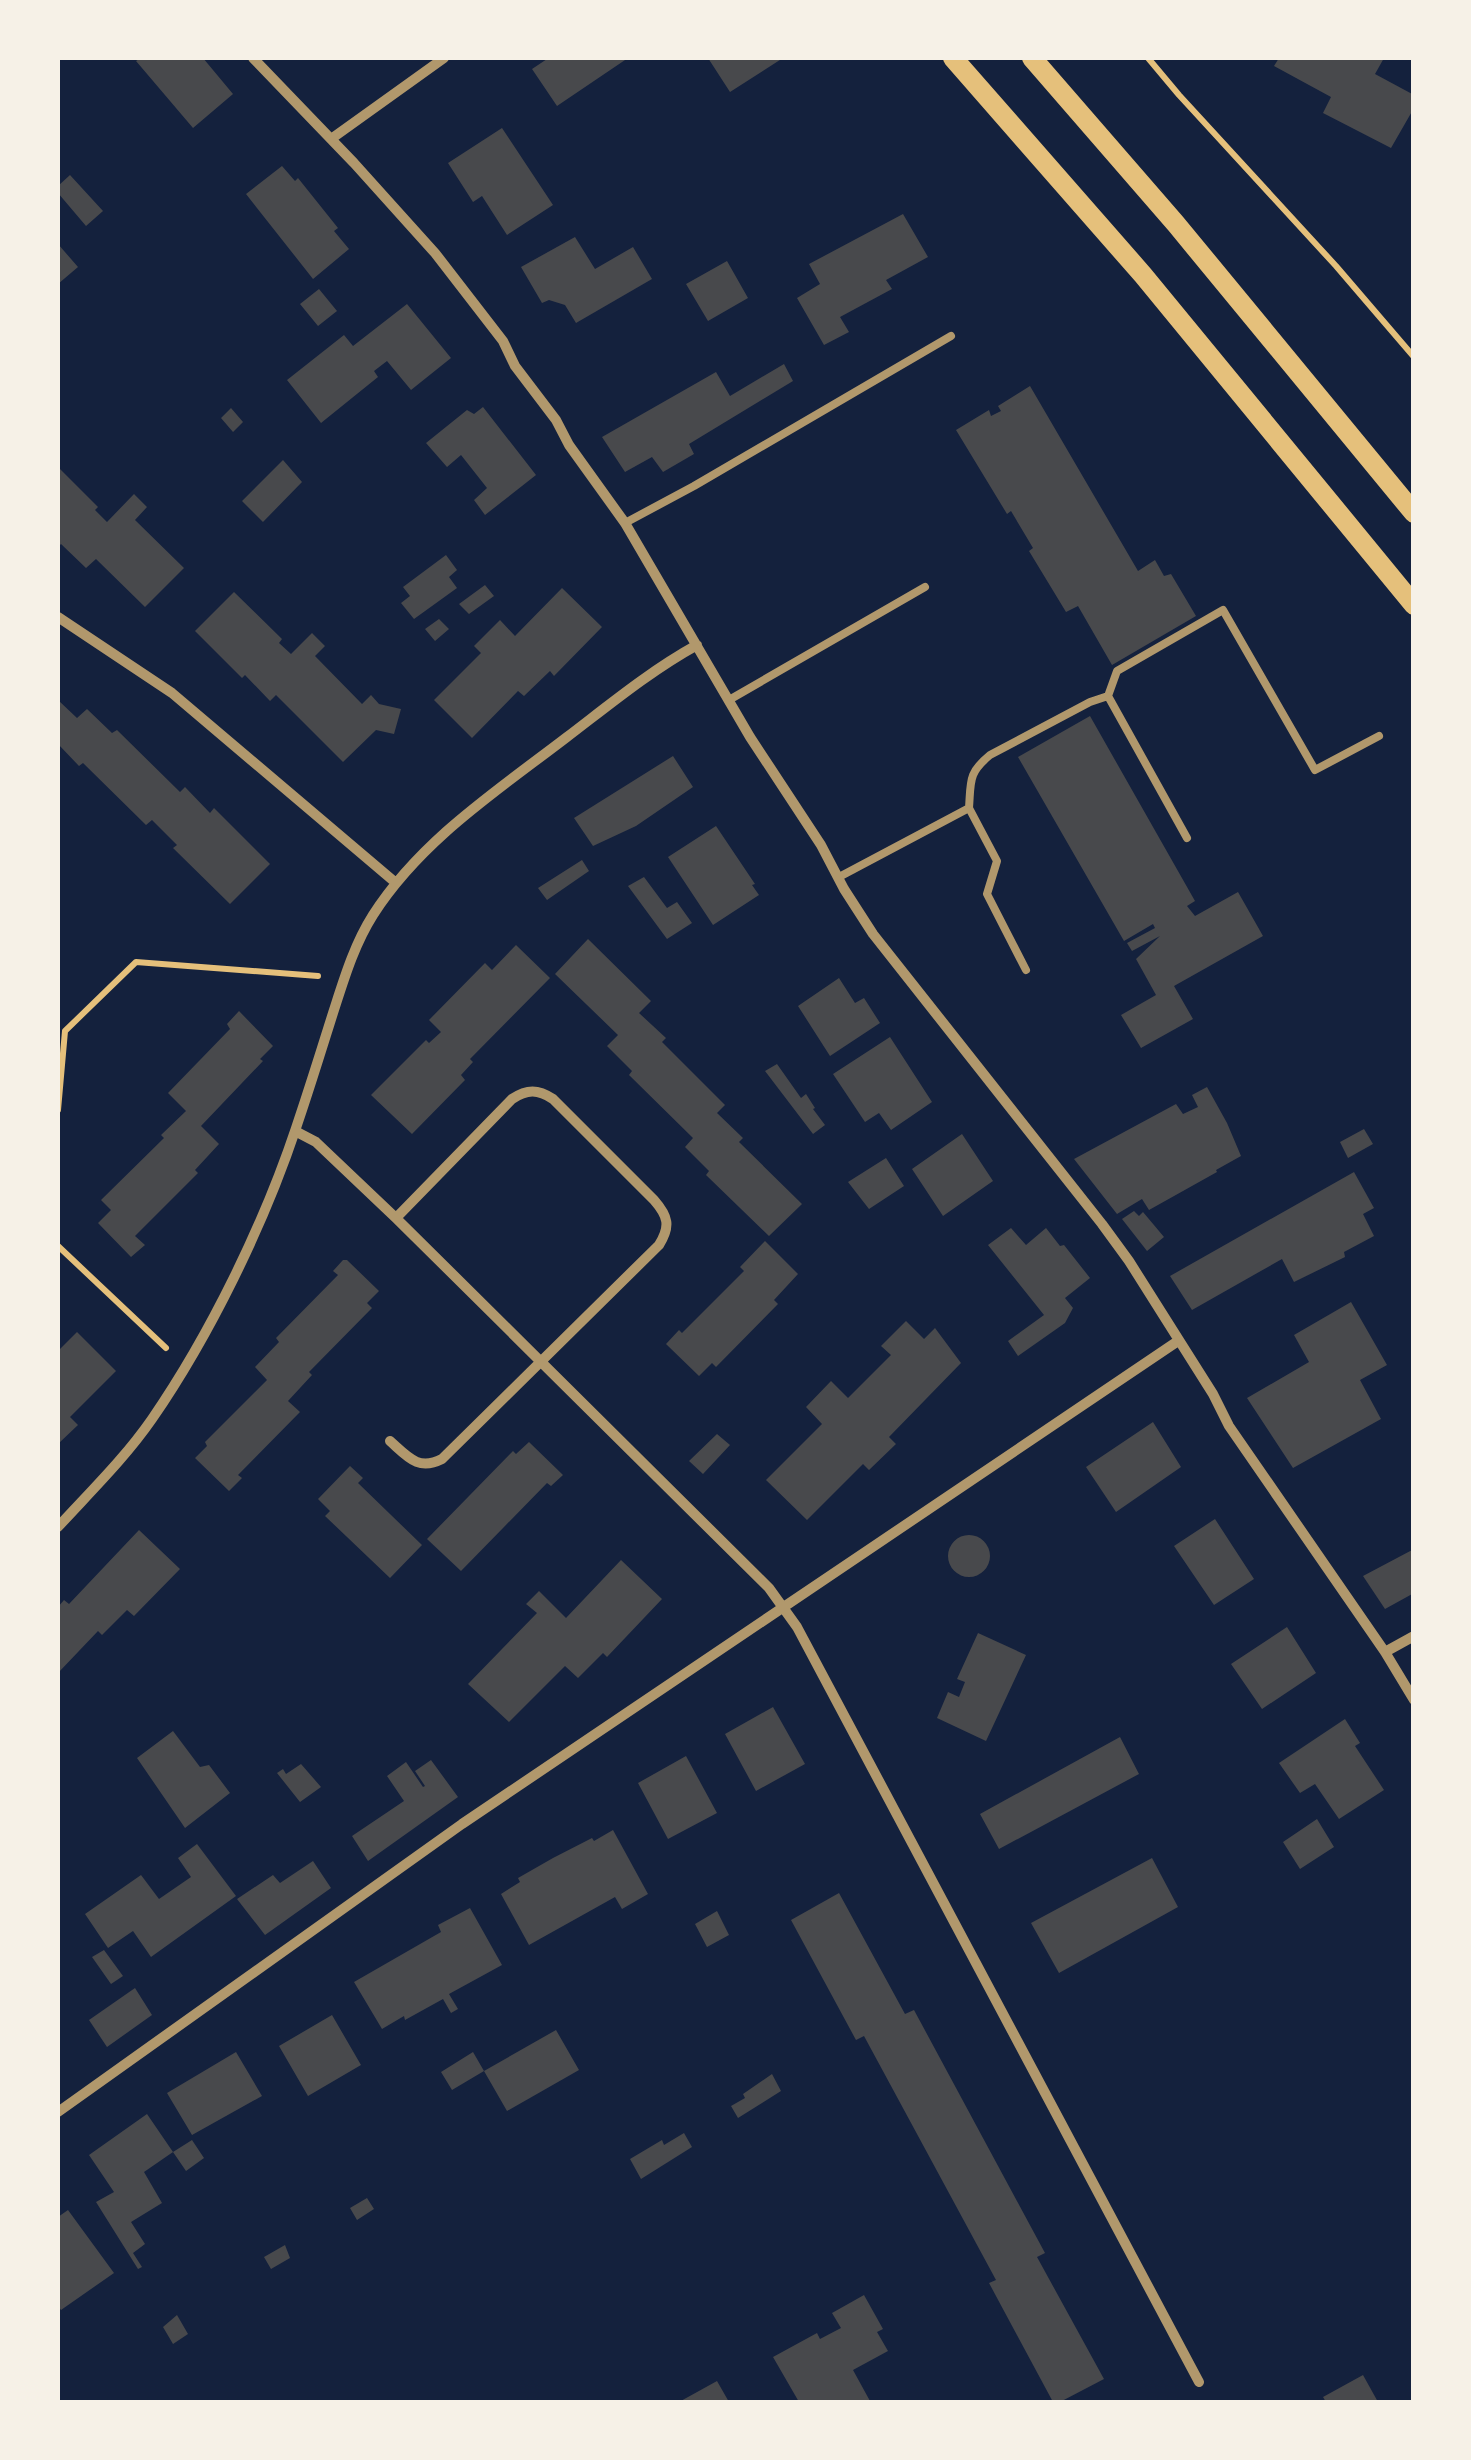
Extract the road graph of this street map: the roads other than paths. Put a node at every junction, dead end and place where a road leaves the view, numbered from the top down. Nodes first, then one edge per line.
1 (253, 58) edge
2 (444, 58) edge
3 (953, 58) edge
4 (1032, 58) edge
5 (331, 140) junction
6 (951, 336) dead end
7 (1414, 513) edge
8 (625, 523) junction
9 (925, 587) dead end
10 (1414, 605) edge
11 (58, 617) edge
12 (697, 645) junction
13 (1108, 696) junction
14 (729, 700) junction
15 (1379, 736) dead end
16 (970, 808) junction
17 (1187, 838) dead end
18 (838, 877) junction
19 (396, 883) junction
20 (1026, 970) dead end
21 (296, 1131) junction
22 (396, 1218) junction
23 (1178, 1341) junction
24 (540, 1363) junction
25 (390, 1441) dead end
26 (58, 1526) edge
27 (782, 1607) junction
28 (1414, 1636) edge
29 (1385, 1652) junction
30 (1414, 1700) edge
31 (58, 2112) edge
32 (1199, 2382) dead end

1 - 5 street
2 - 5 street
3 - 10 main road
4 - 7 main road
5 - 8 street
6 - 8 lane
8 - 12 street
9 - 14 lane
11 - 19 street
12 - 14 street
12 - 19 street
13 - 15 lane
13 - 16 lane
13 - 17 lane
14 - 18 street
16 - 18 lane
16 - 20 lane
18 - 23 street
19 - 21 street
21 - 22 street
21 - 26 street
22 - 24 street
22 - 24 street
23 - 27 street
23 - 29 street
24 - 25 street
24 - 27 street
27 - 31 street
27 - 32 street
28 - 29 street
29 - 30 street

